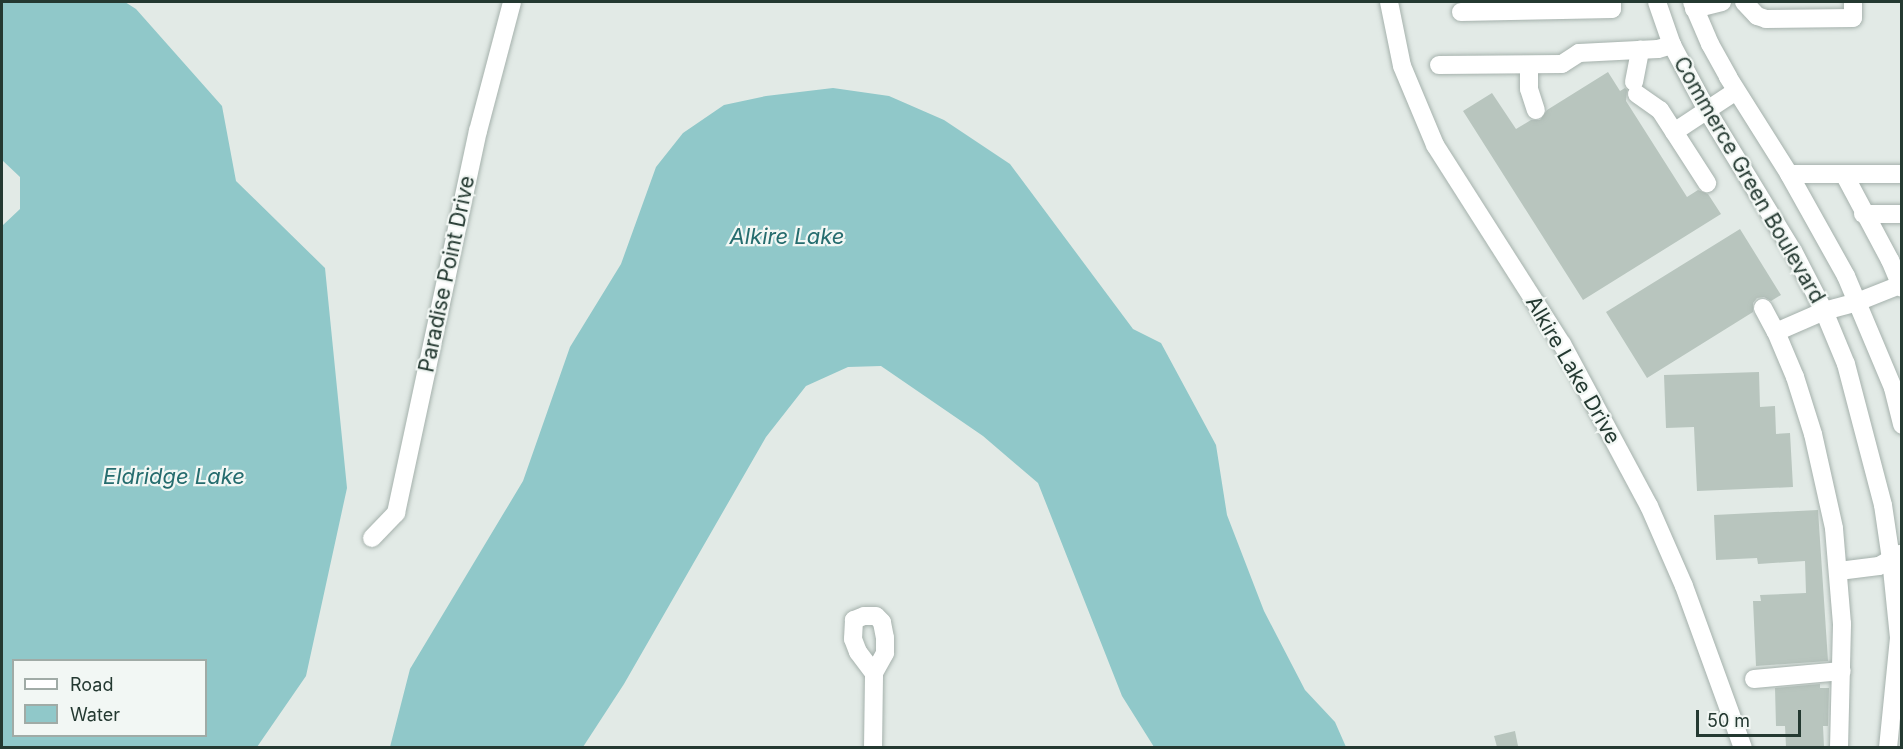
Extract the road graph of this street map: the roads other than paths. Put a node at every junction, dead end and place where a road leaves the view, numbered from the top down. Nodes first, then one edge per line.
1 (512, 2) edge
2 (1389, 2) edge
3 (1612, 2) edge
4 (1657, 2) edge
5 (1722, 2) edge
6 (1744, 2) edge
7 (1853, 2) edge
8 (1693, 5) edge
9 (1461, 12) dead end
10 (1672, 45) junction
11 (1640, 50) junction
12 (1439, 65) dead end
13 (1529, 65) junction
14 (1736, 91) junction
15 (1536, 110) dead end
16 (1708, 112) junction
17 (1674, 132) junction
18 (1789, 174) junction
19 (1844, 174) junction
20 (1902, 174) edge
21 (1707, 183) dead end
22 (1863, 214) junction
23 (1902, 214) edge
24 (1896, 258) edge
25 (1901, 286) edge
26 (1857, 302) junction
27 (1763, 308) dead end
28 (1824, 311) junction
29 (1776, 332) junction
30 (1902, 425) edge
31 (372, 538) dead end
32 (1893, 566) edge
33 (1839, 571) junction
34 (1842, 671) junction
35 (874, 673) dead end
36 (1754, 680) dead end
37 (873, 747) edge
38 (1743, 747) edge
39 (1839, 747) edge
40 (1888, 747) edge

1 - 31 street, Paradise Point Drive
2 - 38 street, Alkire Lake Drive
3 - 9 street
4 - 10 street, Commerce Green Boulevard
5 - 8 street
6 - 7 street
8 - 14 street, Commerce Green Boulevard
10 - 11 street
10 - 16 street, Commerce Green Boulevard
11 - 13 street
11 - 17 street
12 - 13 street
13 - 15 street
14 - 16 street
14 - 18 street, Commerce Green Boulevard
16 - 17 street
16 - 28 street, Commerce Green Boulevard
17 - 21 street
18 - 19 street
18 - 26 street, Commerce Green Boulevard
19 - 20 street
19 - 22 street
22 - 23 street
22 - 24 street
24 - 25 street
25 - 26 street
26 - 28 street
26 - 30 street, Commerce Green Boulevard
27 - 29 street
28 - 29 street
28 - 32 street, Commerce Green Boulevard
29 - 33 street
32 - 33 street
32 - 40 street, Commerce Green Boulevard
33 - 34 street
34 - 36 street
34 - 39 street
35 - 37 street

